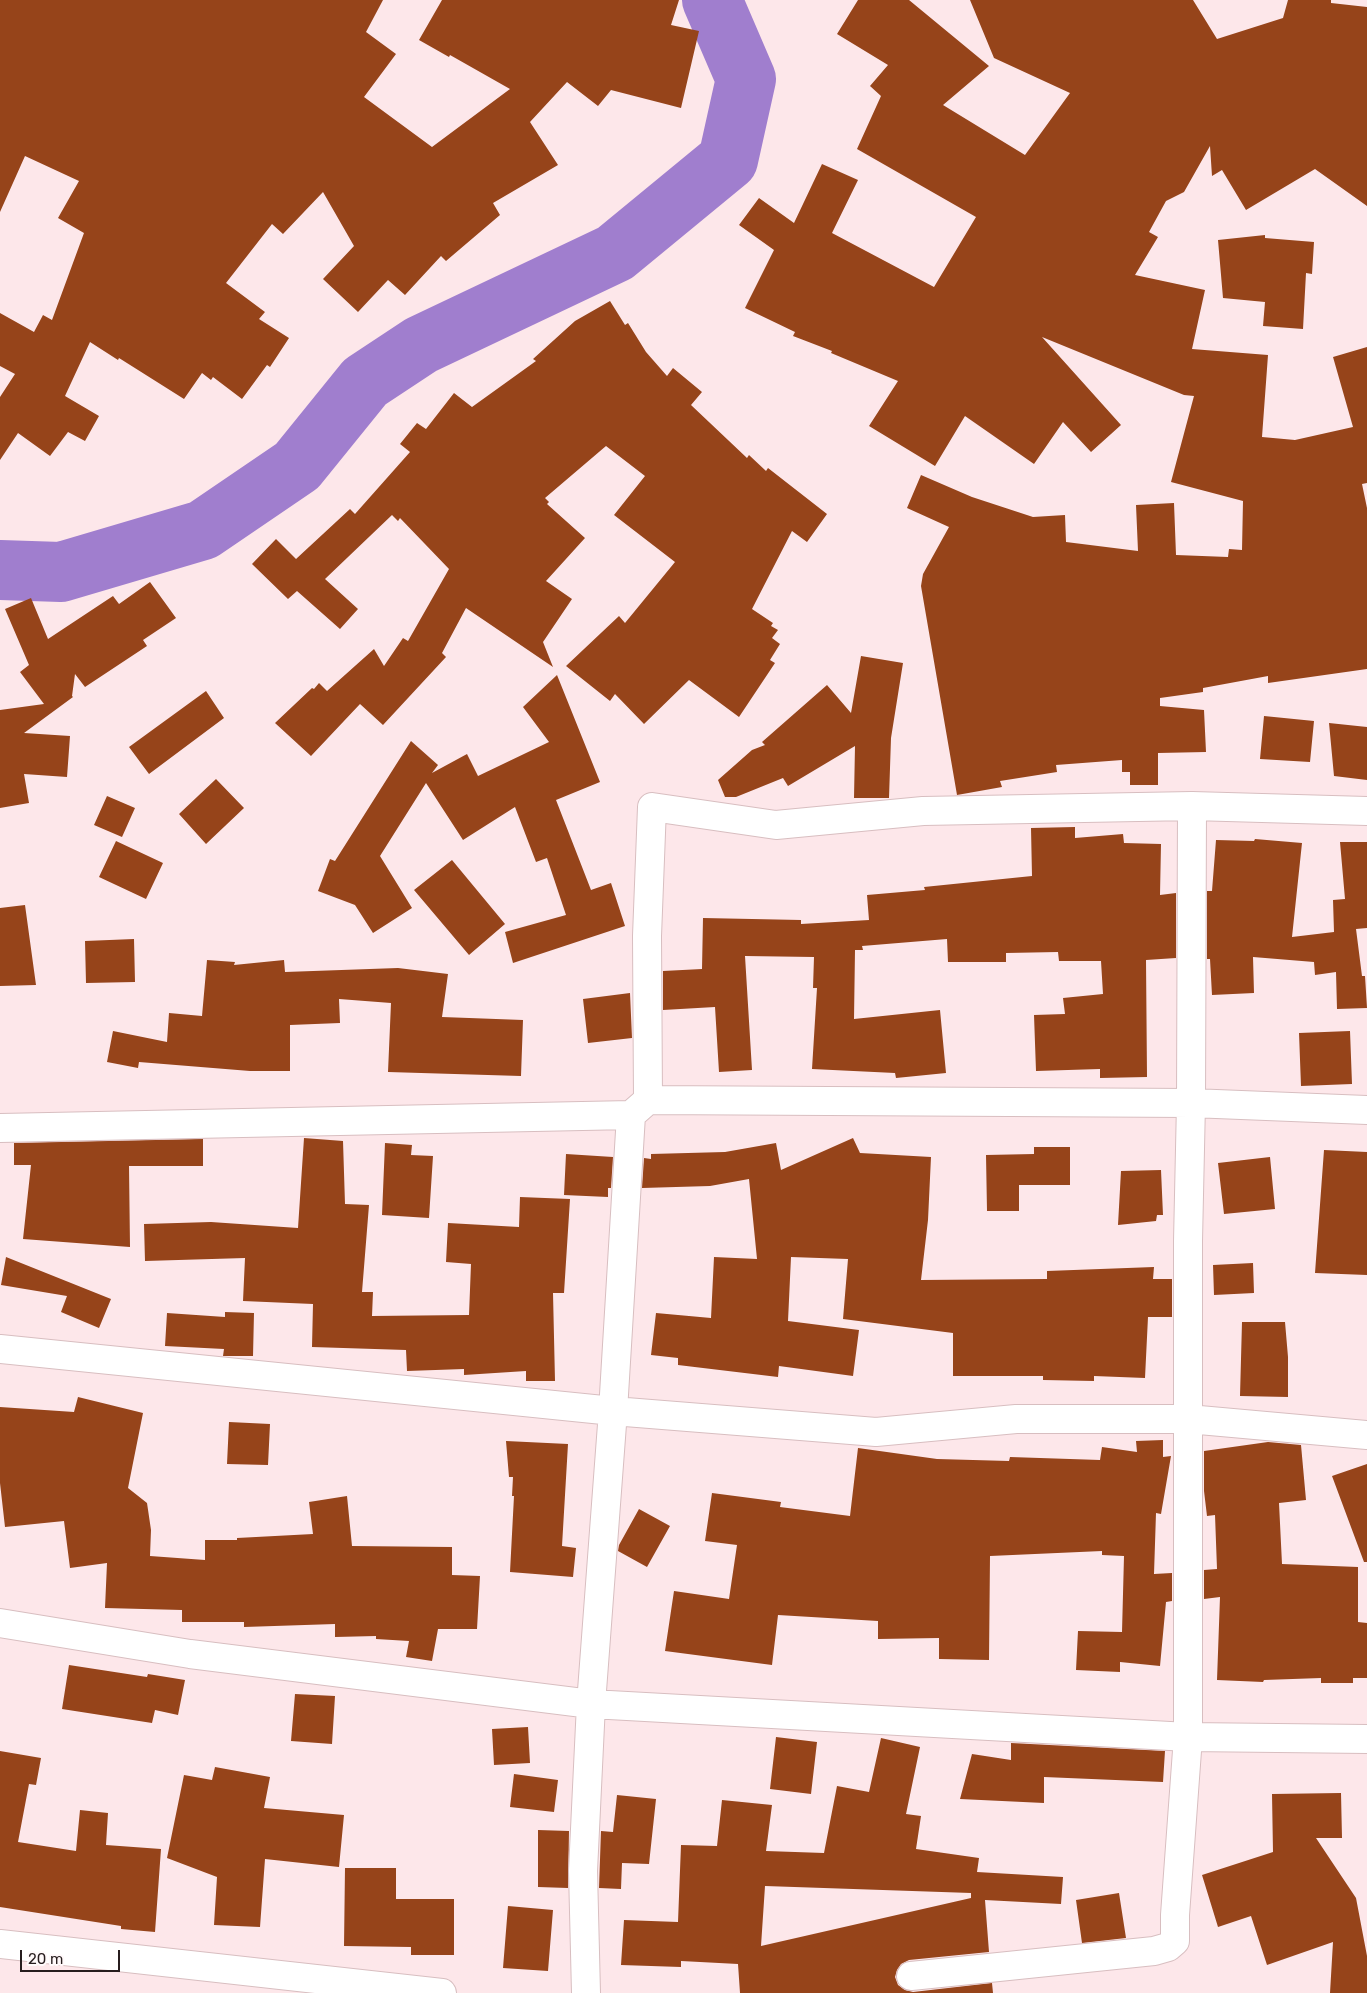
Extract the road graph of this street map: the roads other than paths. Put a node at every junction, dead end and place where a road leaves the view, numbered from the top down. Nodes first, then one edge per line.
1 (1192, 806) junction
2 (1367, 811) edge
3 (1191, 1103) junction
4 (640, 1107) junction
5 (1367, 1110) edge
6 (0, 1128) edge
7 (0, 1349) edge
8 (613, 1410) junction
9 (1188, 1419) junction
10 (1367, 1436) edge
11 (0, 1623) edge
12 (591, 1704) junction
13 (1188, 1737) junction
14 (1367, 1738) edge
15 (0, 1944) edge
16 (911, 1976) dead end
17 (442, 1993) edge
18 (586, 1993) edge

1 - 2 street
1 - 3 street
1 - 4 street
3 - 4 street
3 - 5 street
3 - 9 street
4 - 6 street
4 - 8 street
7 - 8 street
8 - 9 street
8 - 12 street
9 - 10 street
9 - 13 street
11 - 12 street
12 - 13 street
12 - 18 street
13 - 14 street
13 - 16 street
15 - 17 street

